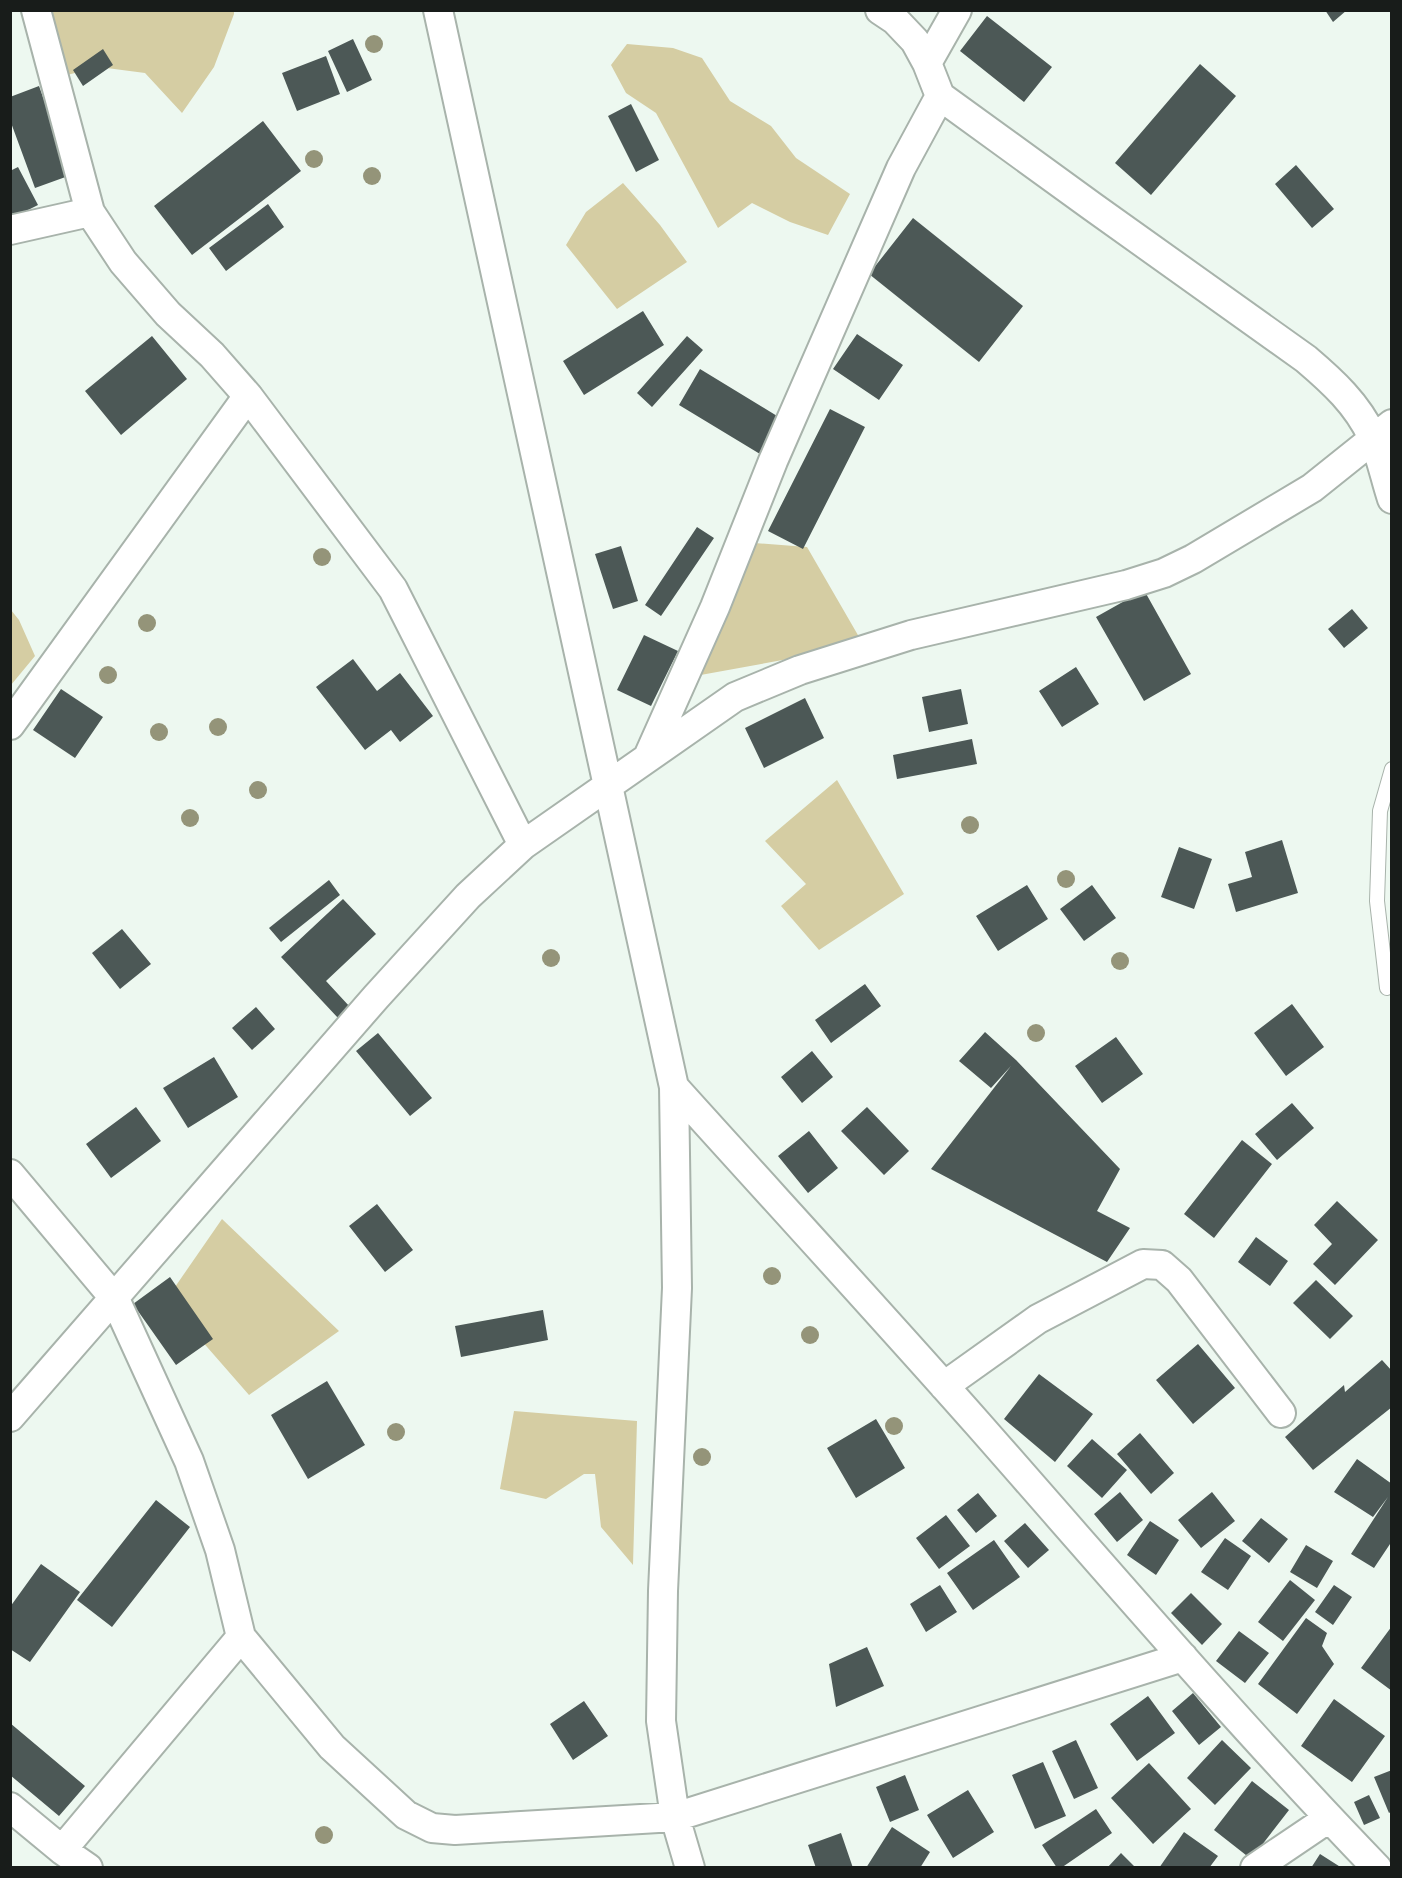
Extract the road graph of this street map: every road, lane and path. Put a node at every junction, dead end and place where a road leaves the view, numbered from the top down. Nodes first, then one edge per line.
1 (36, 10) edge
2 (438, 10) edge
3 (880, 10) edge
4 (957, 10) edge
5 (927, 63) junction
6 (940, 96) junction
7 (90, 212) junction
8 (10, 230) edge
9 (248, 396) junction
10 (1382, 430) edge
11 (1392, 499) edge
12 (10, 725) edge
13 (648, 757) junction
14 (1392, 769) edge
15 (609, 786) junction
16 (523, 845) junction
17 (1387, 988) dead end
18 (674, 1087) junction
19 (10, 1174) edge
20 (115, 1299) junction
21 (945, 1386) junction
22 (1281, 1413) dead end
23 (10, 1417) edge
24 (241, 1637) junction
25 (1183, 1657) junction
26 (10, 1807) edge
27 (675, 1817) junction
28 (1329, 1818) junction
29 (62, 1850) junction
30 (88, 1868) edge
31 (690, 1868) edge
32 (1255, 1868) edge
33 (1377, 1868) edge

1 - 7 street
2 - 15 street
3 - 5 street
4 - 5 street
5 - 6 street
6 - 10 street
6 - 13 street
7 - 8 street
7 - 9 street
9 - 12 street
9 - 16 street
10 - 11 street
10 - 13 street
13 - 15 street
14 - 17 lane
15 - 16 street
15 - 18 street
16 - 20 street
18 - 21 street
18 - 27 street
19 - 20 street
20 - 23 street
20 - 24 street
21 - 22 street
21 - 25 street
24 - 27 street
24 - 29 street
25 - 27 street
25 - 28 street
26 - 29 street
27 - 31 street
28 - 32 street
28 - 33 street
29 - 30 street

